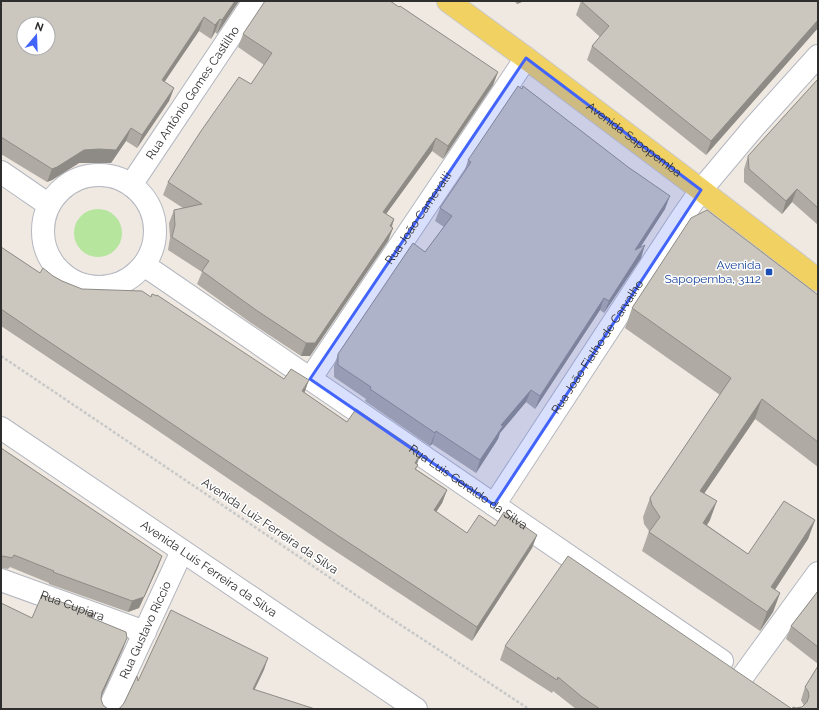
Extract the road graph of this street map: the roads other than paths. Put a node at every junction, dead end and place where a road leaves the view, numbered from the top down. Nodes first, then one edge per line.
1 (254, 1) edge
2 (448, 1) edge
3 (818, 56) edge
4 (526, 58) junction
5 (1, 172) edge
6 (131, 185) junction
7 (701, 190) junction
8 (49, 205) junction
9 (144, 265) junction
10 (818, 280) edge
11 (310, 379) junction
12 (1, 428) edge
13 (494, 505) junction
14 (182, 551) junction
15 (818, 573) edge
16 (1, 580) edge
17 (145, 632) junction
18 (743, 676) junction
19 (762, 688) edge
20 (411, 708) edge
21 (109, 709) edge

1 - 6 street, Rua Antônio Gomes Castilho
2 - 4 main road, Avenida Sapopemba
3 - 7 street, Rua João Fialho de Carvalho
4 - 7 main road, Avenida Sapopemba
4 - 11 street, Rua João Camevalli
5 - 8 street
6 - 8 street
6 - 9 street
7 - 10 main road, Avenida Sapopemba
7 - 13 street, Rua João Fialho de Carvalho
8 - 9 street
9 - 11 street, Rua Luis Geraldo da Silva
11 - 13 street, Rua Luis Geraldo da Silva
12 - 14 street, Avenida Luís Ferreira da Silva
13 - 18 street, Rua Luis Geraldo da Silva
14 - 17 street, Rua Gustavo Riccio
14 - 20 street, Avenida Luís Ferreira da Silva
15 - 18 street
16 - 17 street, Rua Cupiara
17 - 21 street, Rua Gustavo Riccio
18 - 19 street, Rua Luis Geraldo da Silva

